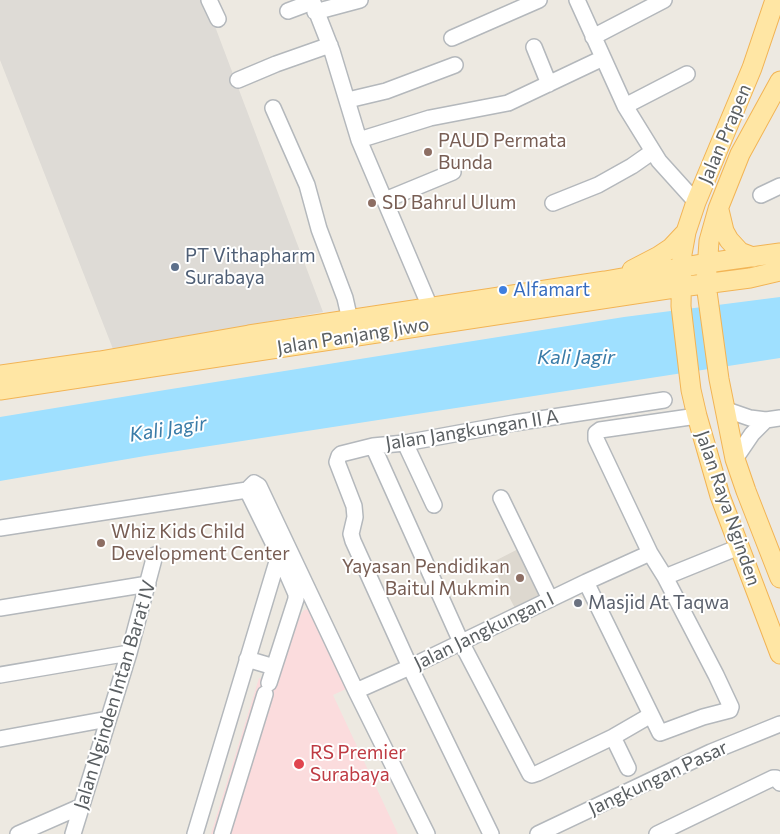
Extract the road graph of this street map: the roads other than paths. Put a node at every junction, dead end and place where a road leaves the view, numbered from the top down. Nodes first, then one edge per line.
1 (209, 0) edge
2 (360, 0) edge
3 (539, 0) edge
4 (577, 0) edge
5 (664, 0) edge
6 (775, 0) edge
7 (313, 5) edge
8 (288, 11) dead end
9 (218, 19) dead end
10 (593, 37) junction
11 (452, 38) dead end
12 (330, 45) junction
13 (534, 47) dead end
14 (603, 58) junction
15 (455, 64) dead end
16 (687, 74) dead end
17 (238, 80) dead end
18 (780, 82) edge
19 (549, 84) junction
20 (348, 100) junction
21 (625, 106) junction
22 (273, 108) dead end
23 (359, 140) junction
24 (652, 152) junction
25 (453, 172) dead end
26 (780, 186) edge
27 (761, 194) dead end
28 (385, 200) junction
29 (554, 202) dead end
30 (696, 202) junction
31 (718, 209) junction
32 (686, 232) junction
33 (780, 254) edge
34 (754, 257) junction
35 (707, 263) junction
36 (780, 271) edge
37 (682, 278) junction
38 (605, 281) junction
39 (706, 284) junction
40 (430, 307) junction
41 (350, 320) junction
42 (70, 372) junction
43 (0, 375) edge
44 (44, 375) junction
45 (0, 390) edge
46 (664, 400) dead end
47 (724, 409) junction
48 (697, 416) junction
49 (773, 419) edge
50 (405, 443) junction
51 (373, 446) junction
52 (735, 459) junction
53 (247, 490) junction
54 (501, 498) dead end
55 (434, 504) dead end
56 (0, 528) edge
57 (739, 547) junction
58 (650, 553) junction
59 (155, 555) dead end
60 (279, 555) junction
61 (665, 577) junction
62 (780, 578) edge
63 (586, 582) junction
64 (148, 584) junction
65 (550, 599) junction
66 (0, 608) edge
67 (461, 642) junction
68 (129, 653) junction
69 (780, 654) edge
70 (247, 659) junction
71 (410, 667) junction
72 (274, 668) junction
73 (0, 675) edge
74 (356, 691) junction
75 (651, 715) junction
76 (108, 719) junction
77 (780, 724) edge
78 (613, 737) junction
79 (0, 739) edge
80 (628, 768) dead end
81 (780, 783) edge
82 (82, 806) junction
83 (18, 834) edge
84 (73, 834) edge
85 (195, 834) edge
86 (222, 834) edge
87 (427, 834) edge
88 (491, 834) edge
89 (538, 834) edge
90 (657, 834) edge

1 - 9 street
2 - 7 street
3 - 11 street
4 - 10 street
5 - 10 street
6 - 30 main road, Jalan Prapen
7 - 8 street
7 - 12 street
10 - 14 street
12 - 17 street
12 - 20 street
13 - 19 street
14 - 19 street
14 - 21 street
15 - 20 street
16 - 21 street
18 - 31 main road, Jalan Prapen
19 - 23 street
20 - 23 street
21 - 24 street
22 - 41 street
23 - 28 street
24 - 29 street
24 - 30 street
25 - 28 street
26 - 27 street
28 - 40 street
30 - 32 main road, Jalan Prapen
31 - 34 main road
31 - 35 main road, Jalan Prapen
32 - 37 main road, Jalan Prapen
32 - 38 main road
33 - 34 main road
34 - 35 main road
35 - 37 main road
35 - 39 main road, Jalan Raya Nginden
36 - 39 main road, Jalan Panjang Jiwo
37 - 38 main road, Jalan Panjang Jiwo
37 - 39 main road, Jalan Panjang Jiwo
37 - 42 main road, Jalan Panjang Jiwo
37 - 48 main road, Jalan Raya Nginden
38 - 40 main road, Jalan Panjang Jiwo
39 - 47 main road, Jalan Raya Nginden
40 - 41 main road, Jalan Panjang Jiwo
41 - 42 main road, Jalan Panjang Jiwo
42 - 44 main road, Jalan Panjang Jiwo
43 - 44 main road, Jalan Panjang Jiwo
44 - 45 main road, Jalan Panjang Jiwo
46 - 50 street, Jalan Jangkungan II A
47 - 49 street
47 - 52 main road, Jalan Raya Nginden
48 - 57 main road, Jalan Raya Nginden
48 - 58 street
49 - 52 street
50 - 51 street, Jalan Jangkungan II A
50 - 55 street
51 - 67 street, Jalan Jangkungan II A
51 - 71 street
52 - 62 main road, Jalan Raya Nginden
53 - 56 street
53 - 60 street
53 - 74 street
54 - 65 street
57 - 61 street
57 - 69 main road, Jalan Raya Nginden
58 - 61 street
58 - 63 street, Jalan Jangkungan I
59 - 64 street, Jalan Nginden Intan Barat IV
60 - 70 street
60 - 72 street
61 - 75 street
63 - 65 street, Jalan Jangkungan I
63 - 75 street
64 - 66 street
64 - 68 street, Jalan Nginden Intan Barat IV
65 - 67 street, Jalan Jangkungan I
67 - 71 street, Jalan Jangkungan I
67 - 78 street, Jalan Jangkungan II A
68 - 73 street
68 - 76 street, Jalan Nginden Intan Barat IV
70 - 72 street
70 - 85 street
71 - 74 street, Jalan Jangkungan I
71 - 88 street
72 - 86 street
74 - 87 street
75 - 78 street
76 - 79 street
76 - 82 street, Jalan Nginden Intan Barat IV
77 - 89 street, Jangkungan Pasar
78 - 80 street
81 - 90 street
82 - 83 street
82 - 84 street, Jalan Nginden Intan Barat IV

